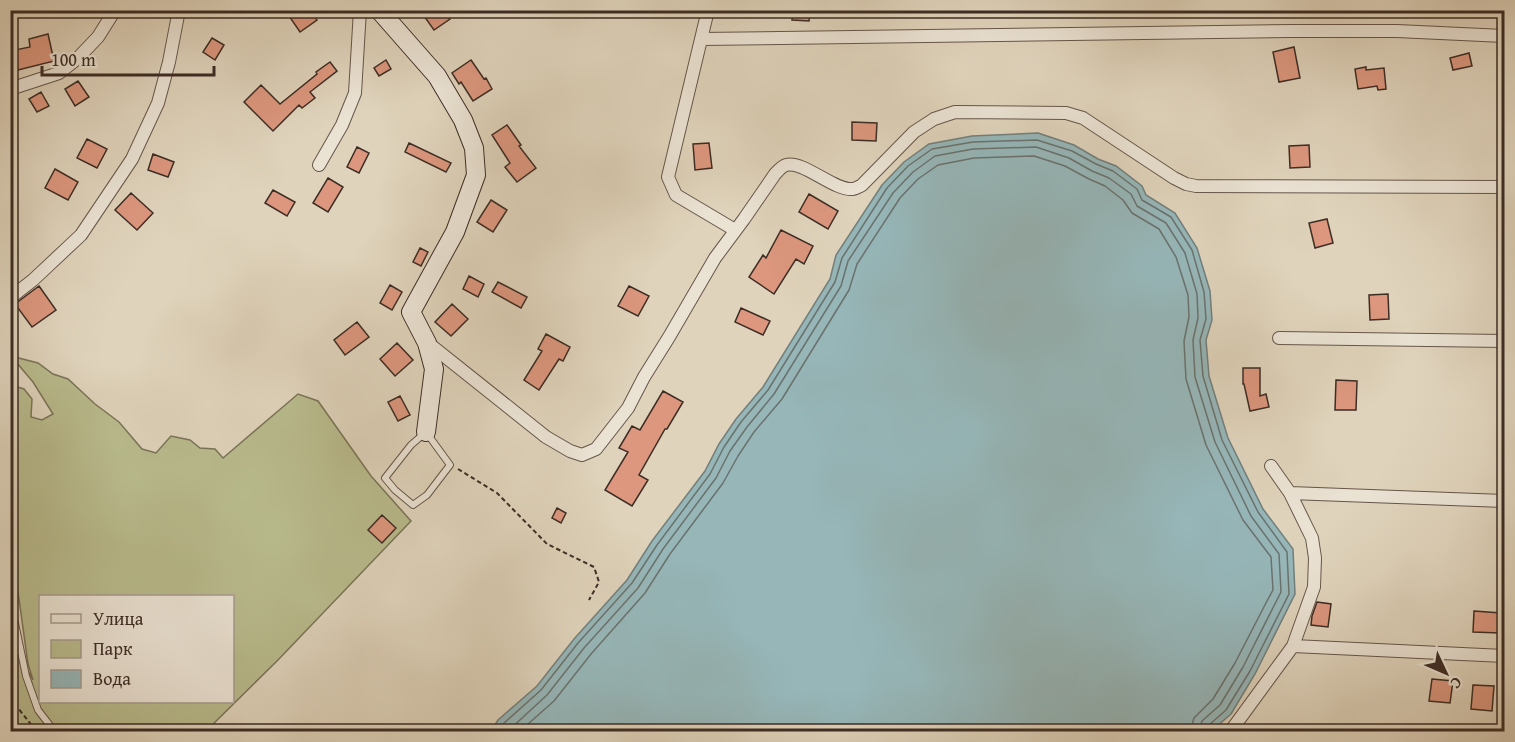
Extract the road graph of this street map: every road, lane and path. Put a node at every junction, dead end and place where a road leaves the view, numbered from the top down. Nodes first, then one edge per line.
1 (115, 10) edge
2 (179, 10) edge
3 (360, 10) edge
4 (379, 10) edge
5 (708, 10) edge
6 (1504, 36) edge
7 (701, 39) junction
8 (10, 89) edge
9 (319, 165) dead end
10 (1504, 187) edge
11 (735, 230) junction
12 (10, 298) edge
13 (1279, 338) dead end
14 (1504, 341) edge
15 (427, 343) junction
16 (426, 432) junction
17 (450, 465) junction
18 (1271, 466) dead end
19 (1290, 493) junction
20 (1504, 501) edge
21 (10, 599) edge
22 (590, 600) dead end
23 (1293, 646) junction
24 (1504, 657) edge
25 (10, 698) edge
26 (37, 732) edge
27 (55, 732) edge
28 (1230, 732) edge

1 - 8 street
2 - 12 street
3 - 9 street
4 - 15 street
5 - 7 street
6 - 7 street
7 - 11 street
10 - 11 street
11 - 15 street
13 - 14 street
15 - 16 street
16 - 17 lane
16 - 17 lane
17 - 22 path
18 - 19 street
19 - 20 street
19 - 23 street
21 - 27 lane
23 - 24 street
23 - 28 street
25 - 26 path

